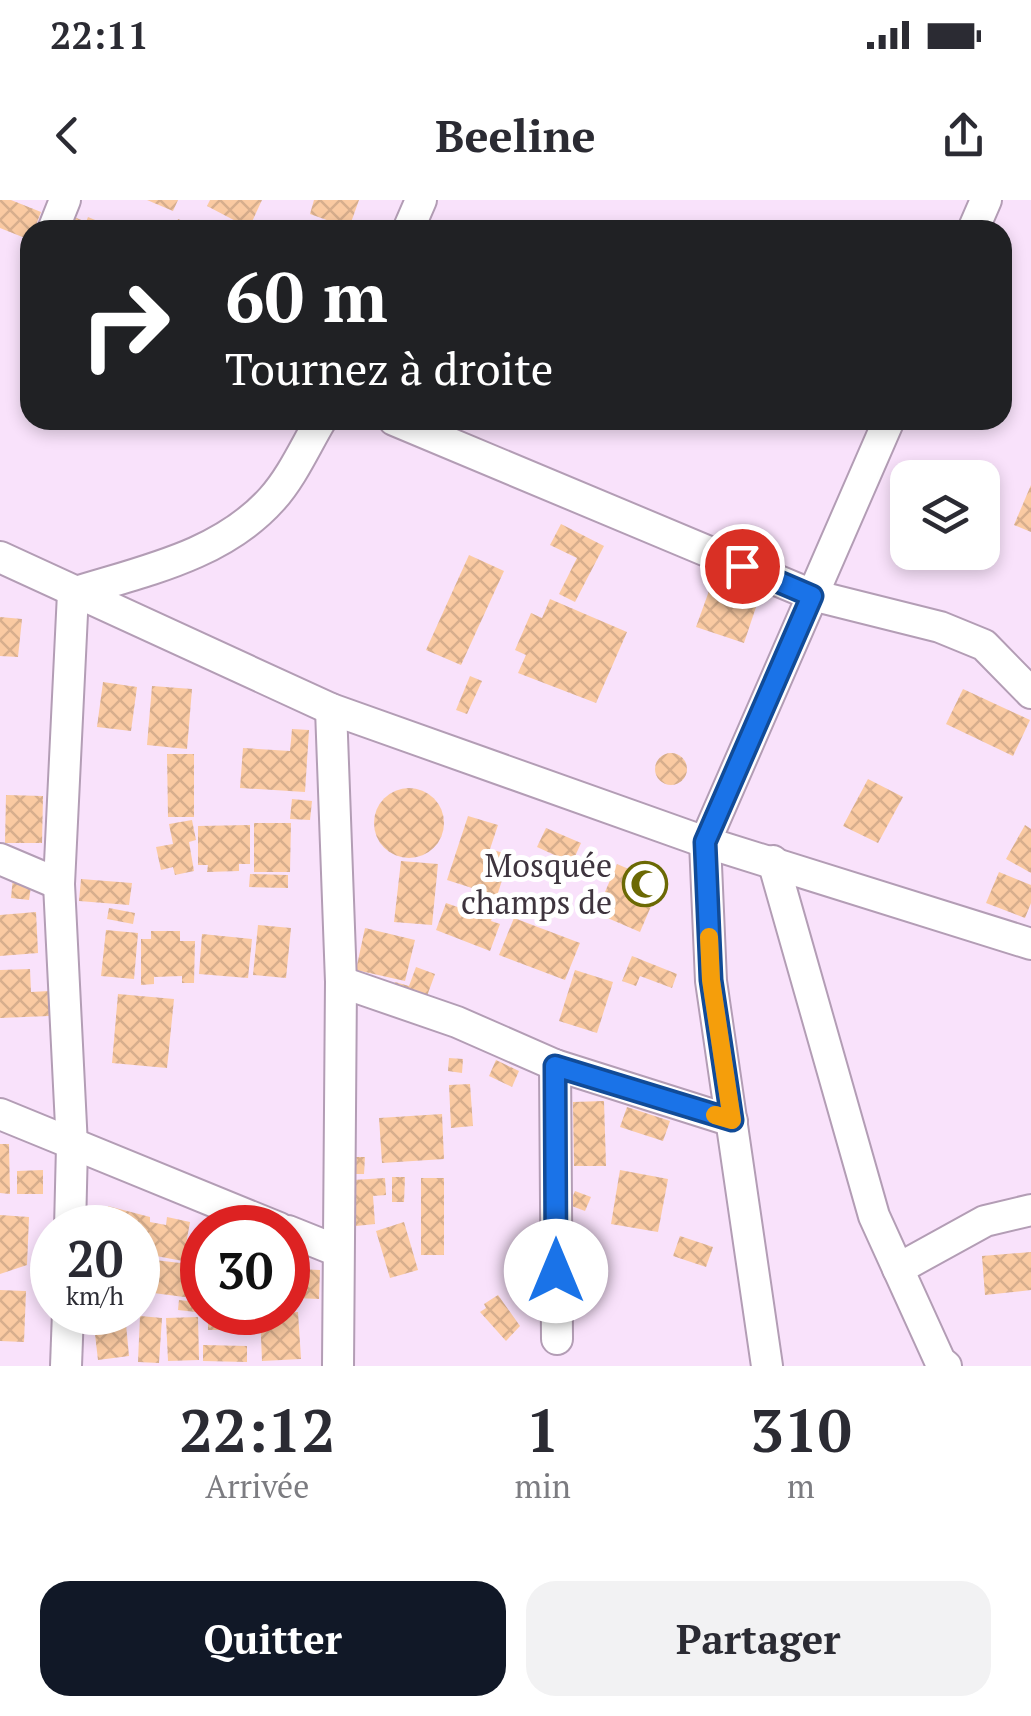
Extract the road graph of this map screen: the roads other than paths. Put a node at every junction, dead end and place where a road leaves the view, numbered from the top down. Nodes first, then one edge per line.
1 (315, 430) edge
2 (418, 430) edge
3 (885, 430) edge
4 (0, 556) edge
5 (73, 593) junction
6 (812, 596) junction
7 (1031, 693) edge
8 (331, 709) junction
9 (705, 842) junction
10 (0, 859) edge
11 (772, 861) junction
12 (58, 884) junction
13 (1031, 944) edge
14 (340, 982) junction
15 (555, 1066) junction
16 (0, 1114) edge
17 (732, 1120) junction
18 (72, 1146) junction
19 (71, 1205) edge
20 (221, 1205) edge
21 (1031, 1210) edge
22 (310, 1240) edge
23 (338, 1251) junction
24 (898, 1269) junction
25 (67, 1335) edge
26 (557, 1339) dead end
27 (66, 1366) edge
28 (338, 1366) edge
29 (768, 1366) edge
30 (946, 1366) edge

1 - 5 street
2 - 6 street
3 - 6 street
4 - 5 street
5 - 8 street
5 - 12 street
6 - 7 street
6 - 9 street
8 - 9 street
8 - 14 street
9 - 11 street
9 - 17 street
10 - 12 street
11 - 13 street
11 - 24 street
12 - 18 street
14 - 15 street
14 - 23 street
15 - 17 street
15 - 26 street
16 - 18 street
17 - 29 street
18 - 19 street
18 - 20 street
21 - 24 street
22 - 23 street
23 - 28 street
24 - 30 street
25 - 27 street

